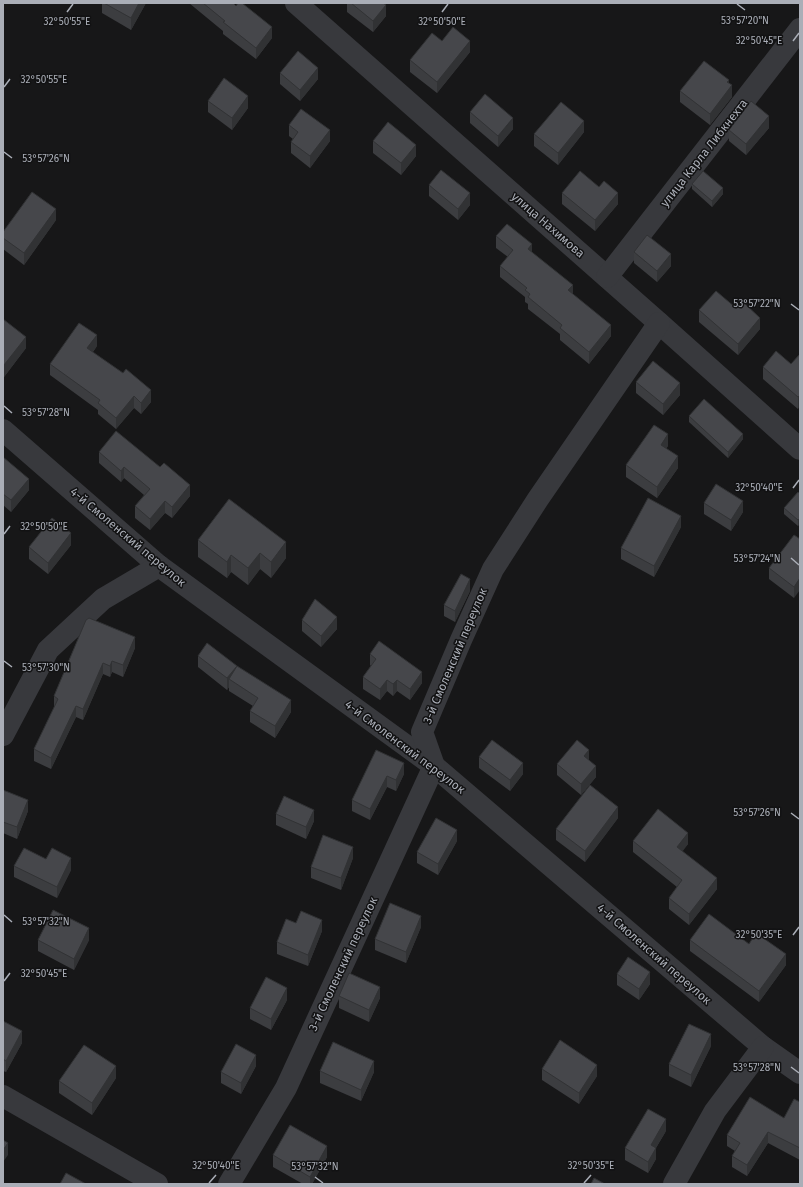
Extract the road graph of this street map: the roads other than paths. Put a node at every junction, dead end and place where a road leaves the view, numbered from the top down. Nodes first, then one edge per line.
1 (296, 3) edge
2 (800, 29) edge
3 (607, 277) junction
4 (659, 323) junction
5 (3, 430) edge
6 (800, 449) edge
7 (159, 566) junction
8 (3, 735) edge
9 (434, 766) junction
10 (763, 1047) junction
11 (800, 1073) edge
12 (3, 1096) edge
13 (157, 1184) edge
14 (229, 1184) edge
15 (674, 1184) edge

1 - 3 street, улица Нахимова
2 - 3 street, улица Карла Либкнехта
3 - 4 street, улица Нахимова
4 - 6 street, улица Нахимова
4 - 9 street, 3-й Смоленский переулок
5 - 7 street, 4-й Смоленский переулок
7 - 8 street
7 - 9 street, 4-й Смоленский переулок
9 - 10 street, 4-й Смоленский переулок
9 - 14 street, 3-й Смоленский переулок
10 - 11 street, 4-й Смоленский переулок
10 - 15 street
12 - 13 street

